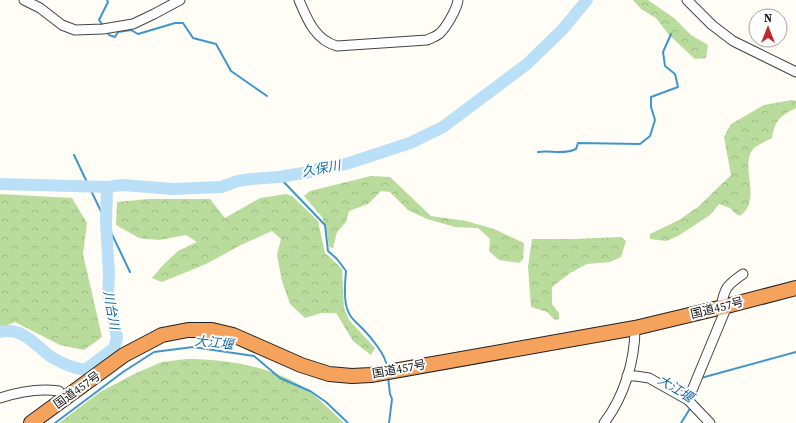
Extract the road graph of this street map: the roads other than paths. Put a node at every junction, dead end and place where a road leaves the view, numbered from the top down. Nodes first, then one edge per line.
1 (24, 0) edge
2 (180, 0) edge
3 (299, 0) edge
4 (458, 0) edge
5 (687, 0) edge
6 (796, 72) edge
7 (743, 274) dead end
8 (796, 288) edge
9 (724, 307) junction
10 (635, 328) junction
11 (627, 376) junction
12 (0, 398) edge
13 (65, 399) junction
14 (688, 400) junction
15 (31, 423) edge
16 (604, 423) edge
17 (710, 423) edge

1 - 2 street
3 - 4 street
5 - 6 street
7 - 9 street
8 - 9 highway, 国道457号
9 - 10 highway, 国道457号
9 - 14 street
10 - 11 street
10 - 13 highway, 国道457号
11 - 14 street
11 - 16 street
12 - 13 street
13 - 15 highway, 国道457号
14 - 17 street

